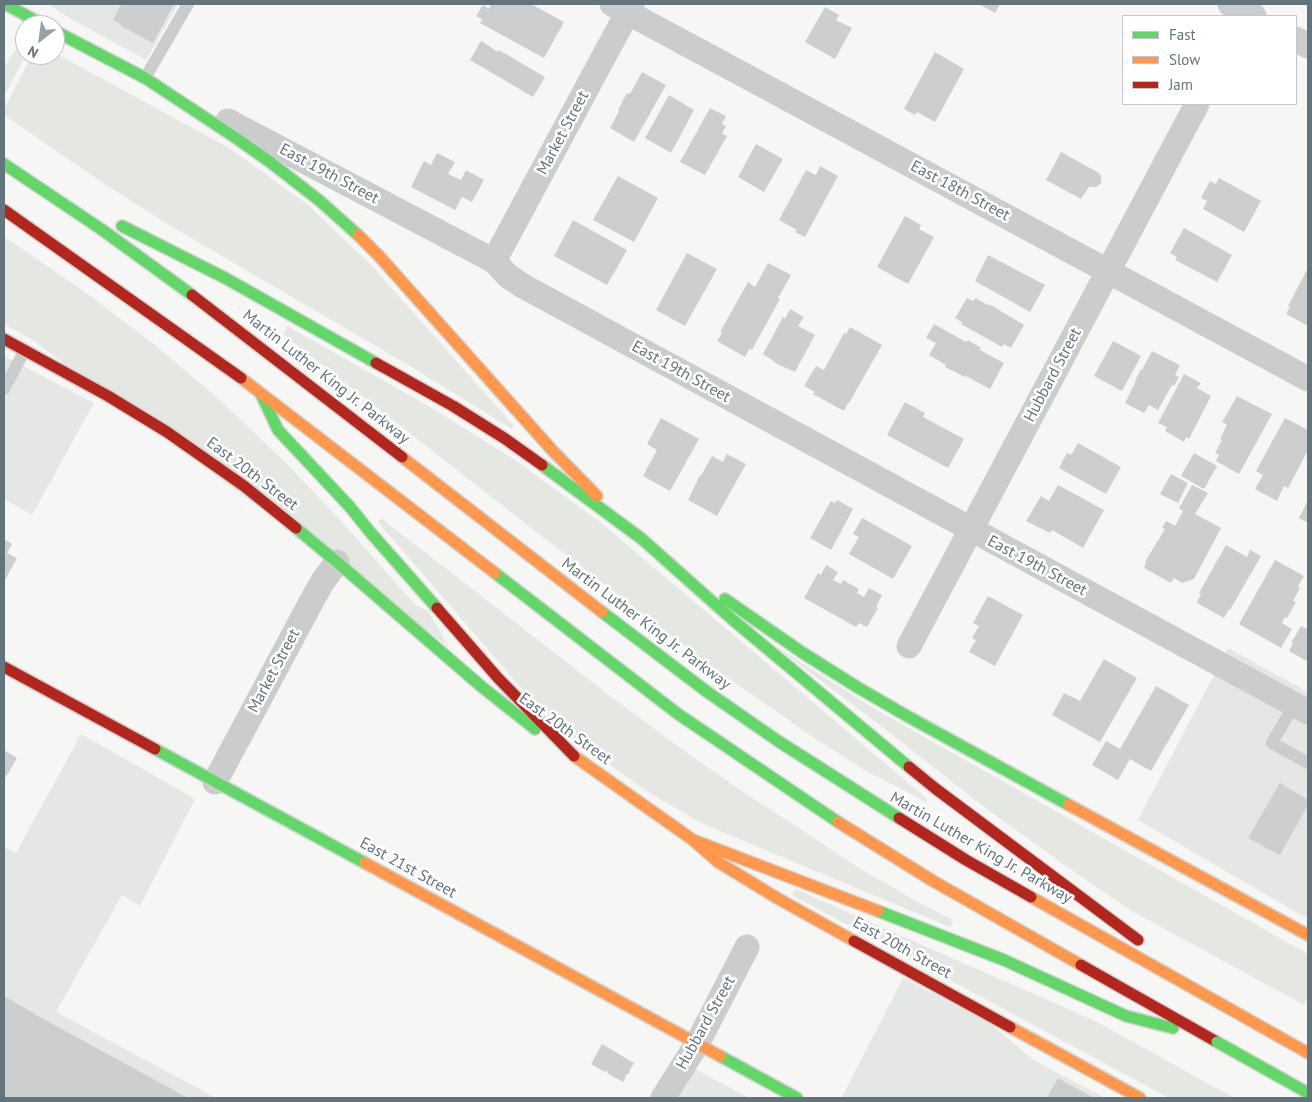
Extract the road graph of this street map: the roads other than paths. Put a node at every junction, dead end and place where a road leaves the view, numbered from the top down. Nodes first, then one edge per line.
1 (188, 4) edge
2 (6, 6) edge
3 (624, 7) edge
4 (24, 15) edge
5 (65, 36) edge
6 (1297, 40) edge
7 (1308, 46) edge
8 (145, 78) junction
9 (1196, 105) edge
10 (4, 164) edge
11 (31, 181) junction
12 (8, 212) edge
13 (494, 261) junction
14 (1108, 271) junction
15 (4, 339) edge
16 (25, 350) junction
17 (1308, 379) edge
18 (4, 386) edge
19 (259, 391) junction
20 (970, 530) junction
21 (642, 539) junction
22 (337, 562) junction
23 (909, 646) dead end
24 (4, 667) edge
25 (1301, 709) edge
26 (574, 756) junction
27 (1308, 763) edge
28 (215, 782) junction
29 (694, 840) junction
30 (1308, 935) edge
31 (1145, 945) dead end
32 (747, 947) dead end
33 (1161, 957) dead end
34 (1232, 1010) junction
35 (1205, 1035) junction
36 (697, 1044) junction
37 (1308, 1053) edge
38 (1308, 1092) edge
39 (663, 1098) edge
40 (796, 1098) edge
41 (1140, 1098) edge
42 (1303, 1098) edge

1 - 8 lane
2 - 4 main road
3 - 13 street, Market Street
3 - 14 street, East 18th Street
5 - 8 main road, East 19th Street
6 - 7 street
8 - 13 street, East 19th Street
8 - 21 main road
9 - 14 street, Hubbard Street
10 - 11 main road, Martin Luther King Jr. Parkway
11 - 21 main road
11 - 34 main road, Martin Luther King Jr. Parkway
12 - 19 main road
13 - 20 street, East 19th Street
14 - 17 street, East 18th Street
14 - 20 street, Hubbard Street
15 - 16 main road, East 20th Street
16 - 18 lane
16 - 22 main road, East 20th Street
19 - 26 main road
19 - 35 main road
20 - 23 street, Hubbard Street
20 - 25 street, East 19th Street
21 - 30 main road
21 - 31 main road
22 - 26 main road, East 20th Street
22 - 28 street, Market Street
24 - 28 main road, East 21st Street
25 - 27 lane
26 - 29 main road, East 20th Street
28 - 36 main road, East 21st Street
29 - 35 main road
29 - 41 main road, East 20th Street
32 - 36 street, Hubbard Street
33 - 34 main road
34 - 37 main road, Martin Luther King Jr. Parkway
35 - 38 main road, bridge
36 - 39 street, Hubbard Street
36 - 40 main road, East 21st Street
38 - 42 main road

